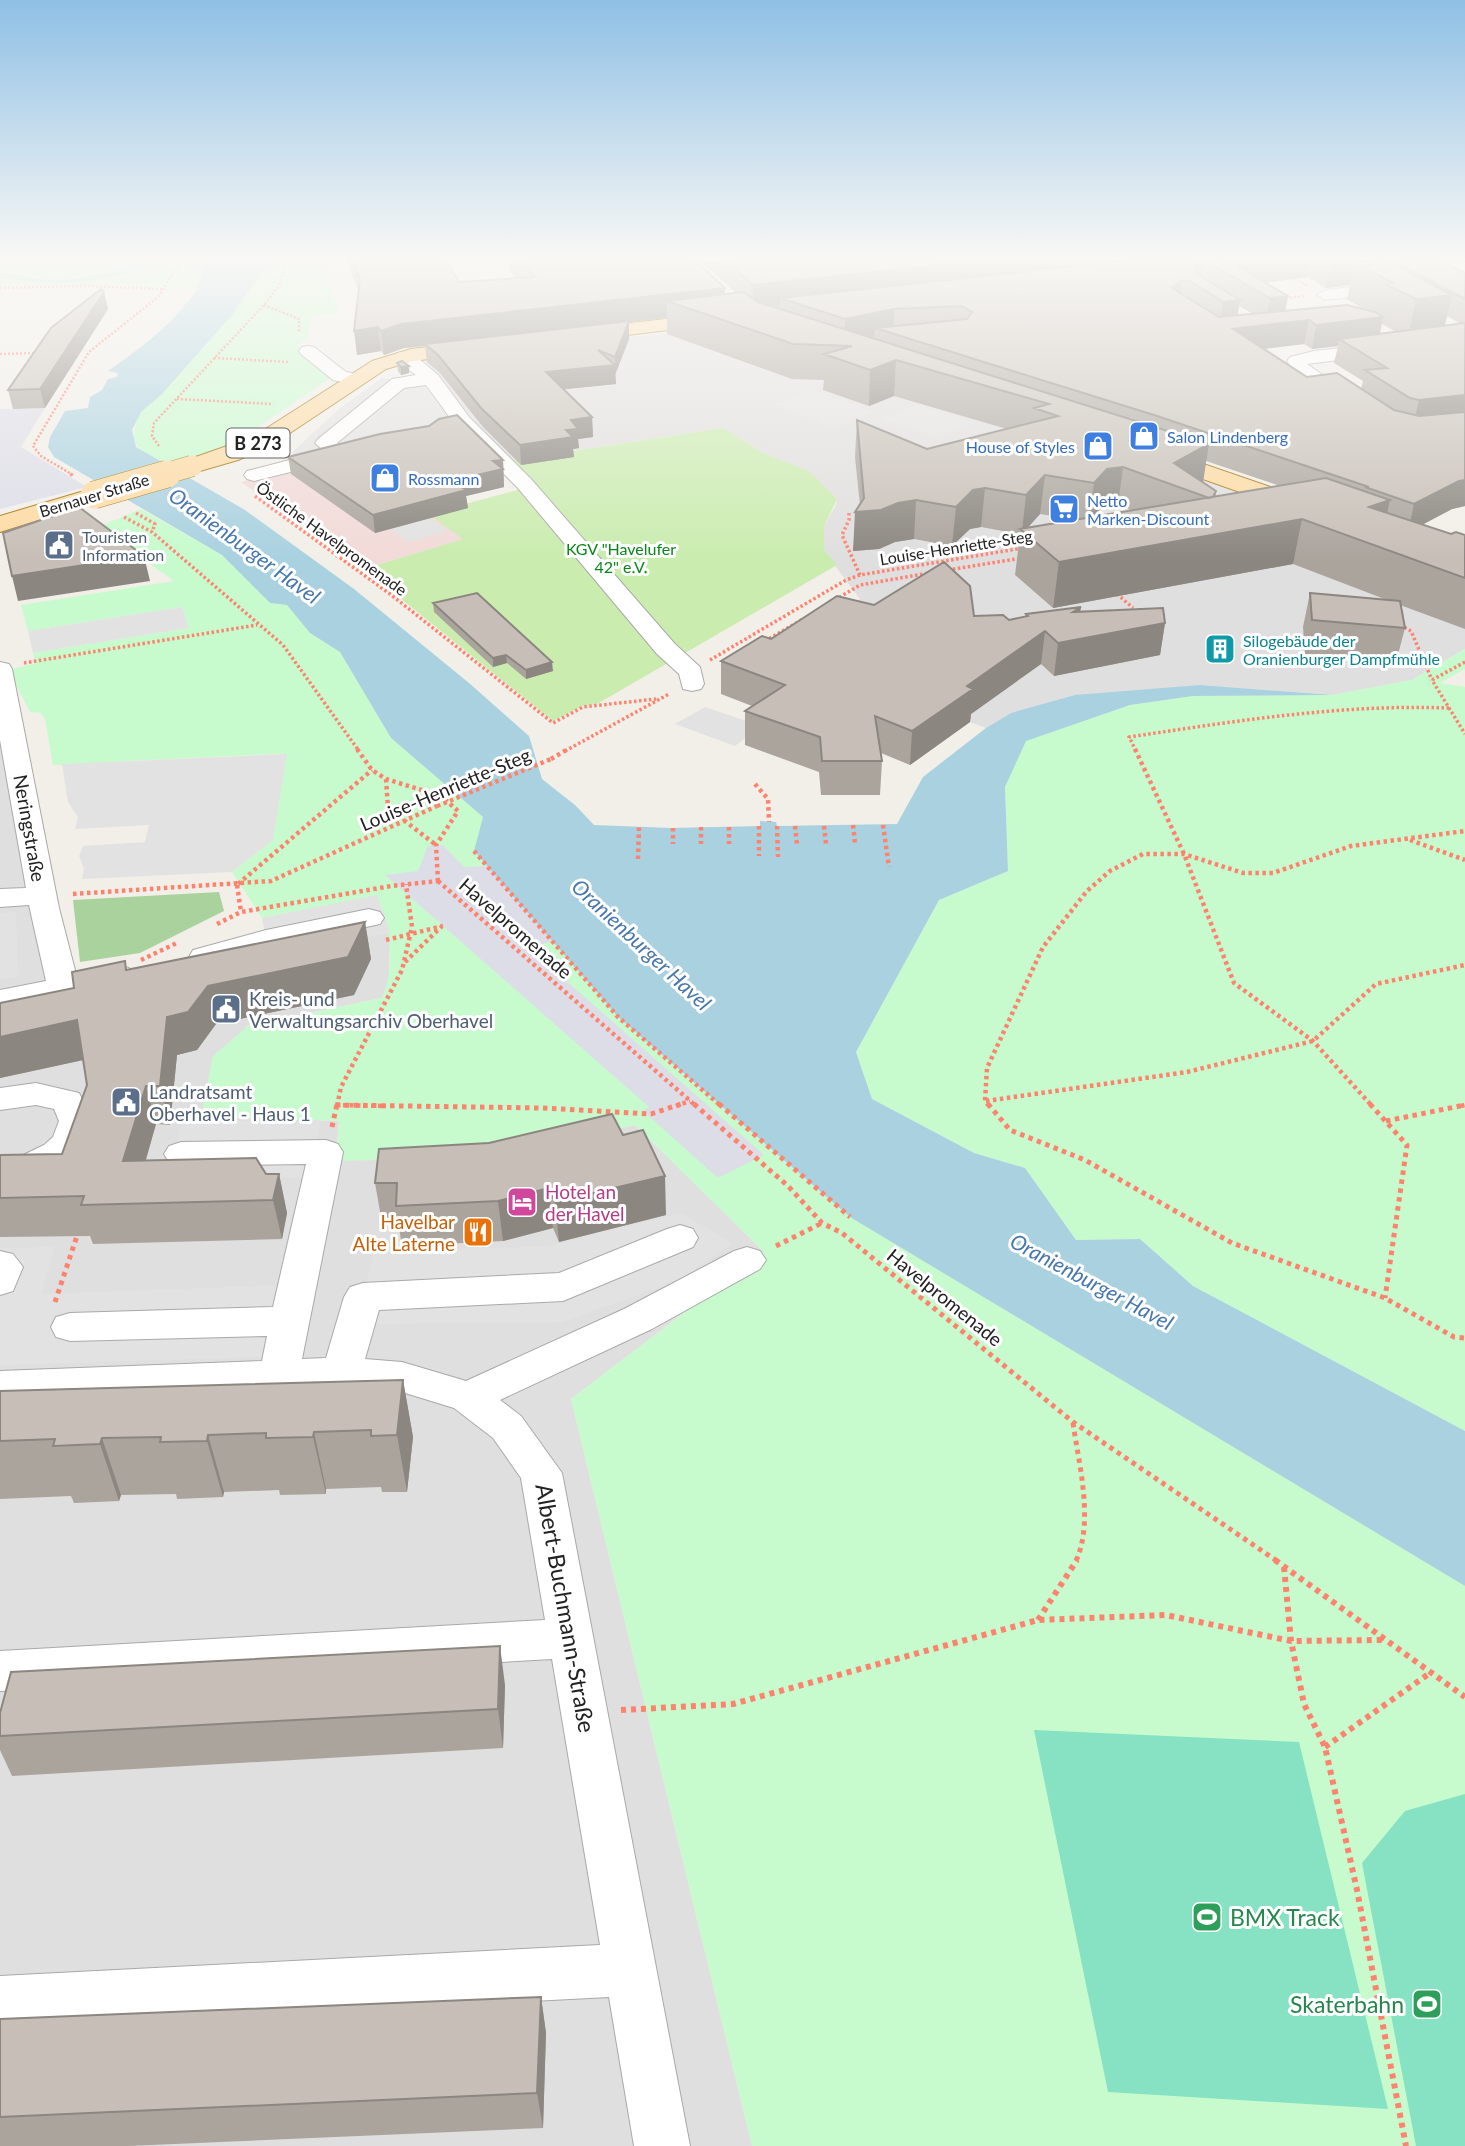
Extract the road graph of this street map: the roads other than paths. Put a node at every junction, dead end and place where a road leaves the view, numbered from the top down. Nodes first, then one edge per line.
1 (319, 360) edge
2 (394, 360) edge
3 (406, 360) edge
4 (1299, 360) edge
5 (356, 379) junction
6 (431, 379) junction
7 (1363, 411) edge
8 (463, 422) junction
9 (441, 427) edge
10 (365, 447) edge
11 (1141, 449) edge
12 (340, 454) junction
13 (251, 483) road end
14 (1332, 517) edge
15 (0, 524) edge
16 (8, 666) edge
17 (692, 678) road end
18 (53, 895) junction
19 (0, 898) edge
20 (377, 929) road end
21 (183, 951) road end
22 (141, 971) edge
23 (63, 987) junction
24 (0, 1000) edge
25 (0, 1099) edge
26 (181, 1154) dead end
27 (0, 1174) edge
28 (680, 1238) dead end
29 (747, 1260) road end
30 (0, 1264) edge
31 (0, 1281) edge
32 (289, 1321) junction
33 (70, 1327) dead end
34 (342, 1373) junction
35 (279, 1375) junction
36 (0, 1386) edge
37 (468, 1396) junction
38 (572, 1639) junction
39 (0, 1671) edge
40 (630, 1970) junction
41 (0, 2002) edge
42 (662, 2146) edge

1 - 5 street
2 - 5 main road, Bernauer Straße / B 273
3 - 6 street
4 - 7 street
5 - 15 main road, Bernauer Straße / B 273, bridge
6 - 8 street
6 - 12 street
8 - 9 street
8 - 17 street
10 - 12 street
11 - 14 main road
12 - 13 street
16 - 18 street, Neringstraße
18 - 19 street
18 - 23 street, Neringstraße
20 - 21 street
22 - 23 street
23 - 24 street
25 - 27 street
26 - 32 street
28 - 34 street
29 - 37 street
30 - 31 street
32 - 33 street
32 - 35 street
34 - 35 street, Albert-Buchmann-Straße
34 - 37 street, Albert-Buchmann-Straße
35 - 36 street, Albert-Buchmann-Straße
37 - 38 street, Albert-Buchmann-Straße
38 - 39 street
38 - 40 street, Albert-Buchmann-Straße
40 - 41 street
40 - 42 street, Albert-Buchmann-Straße

